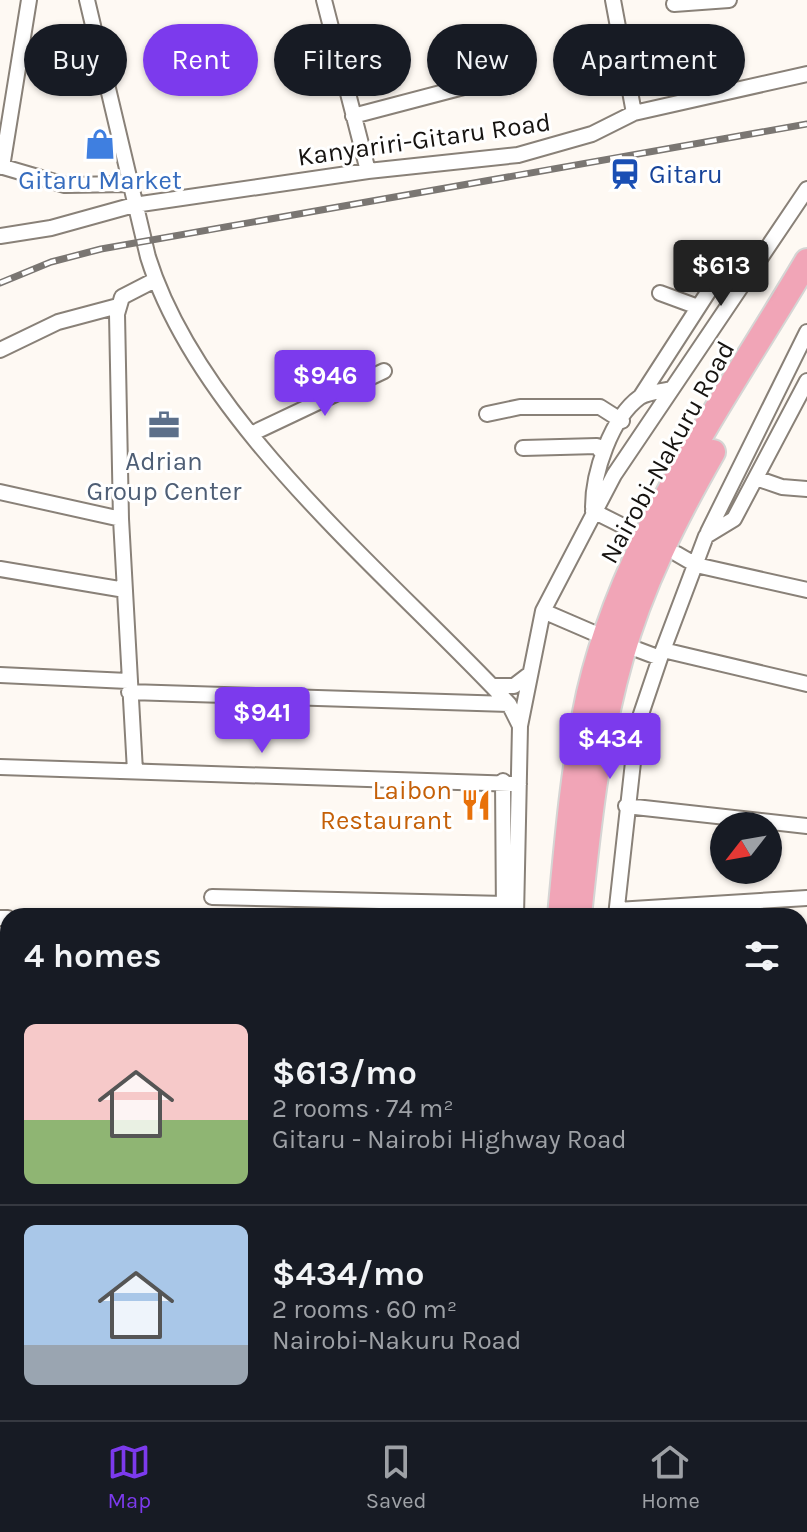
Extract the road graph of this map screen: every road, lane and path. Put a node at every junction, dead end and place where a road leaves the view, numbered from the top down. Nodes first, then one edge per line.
1 (29, 0) edge
2 (87, 0) edge
3 (324, 0) edge
4 (613, 0) edge
5 (729, 0) edge
6 (674, 4) dead end
7 (807, 74) edge
8 (429, 96) edge
9 (634, 113) junction
10 (353, 116) junction
11 (1, 167) edge
12 (368, 171) junction
13 (129, 184) junction
14 (807, 189) edge
15 (134, 205) junction
16 (0, 236) edge
17 (693, 255) dead end
18 (807, 261) edge
19 (155, 280) junction
20 (807, 292) edge
21 (660, 293) dead end
22 (118, 306) junction
23 (698, 307) junction
24 (807, 332) edge
25 (0, 350) edge
26 (384, 371) dead end
27 (807, 381) edge
28 (672, 389) junction
29 (641, 396) junction
30 (802, 400) edge
31 (487, 414) dead end
32 (622, 421) junction
33 (251, 434) junction
34 (523, 448) dead end
35 (602, 453) junction
36 (756, 478) junction
37 (807, 489) edge
38 (0, 492) edge
39 (593, 511) junction
40 (121, 519) junction
41 (625, 527) dead end
42 (706, 536) junction
43 (677, 554) dead end
44 (696, 565) junction
45 (0, 569) edge
46 (125, 590) junction
47 (807, 590) edge
48 (543, 611) junction
49 (594, 633) dead end
50 (636, 649) dead end
51 (661, 654) junction
52 (0, 675) edge
53 (527, 676) junction
54 (807, 684) edge
55 (492, 686) junction
56 (128, 687) junction
57 (516, 704) junction
58 (0, 767) edge
59 (135, 771) junction
60 (503, 781) junction
61 (519, 784) junction
62 (626, 806) junction
63 (807, 826) edge
64 (212, 897) dead end
65 (807, 898) edge
66 (459, 908) edge
67 (504, 908) edge
68 (516, 908) edge
69 (561, 908) edge
70 (580, 908) edge
71 (617, 908) edge
72 (680, 908) edge

1 - 11 street
2 - 13 street
3 - 10 street
4 - 9 street
5 - 6 street
7 - 9 street, Kanyariri-Gitaru Road
8 - 10 street
9 - 12 street, Kanyariri-Gitaru Road
10 - 12 street
11 - 13 street
12 - 15 street, Kanyariri-Gitaru Road
13 - 15 street
14 - 28 street
15 - 16 street, Kanyariri-Gitaru Road
15 - 19 street
17 - 23 street
18 - 69 highway, Nairobi-Nakuru Road
19 - 22 street
19 - 33 street
20 - 70 highway, Nairobi-Nakuru Road
21 - 23 street
22 - 25 street
22 - 40 street
23 - 29 street
24 - 42 street
26 - 33 street
27 - 30 street
28 - 29 street
28 - 39 street
29 - 32 street
30 - 36 street
31 - 32 street
32 - 35 street
33 - 55 street
34 - 35 street
35 - 39 street
36 - 37 street
36 - 42 street
38 - 40 street
39 - 41 street
39 - 48 street
40 - 46 street
42 - 44 street
43 - 44 street
44 - 47 street
44 - 51 street
45 - 46 street
46 - 56 street
48 - 49 street
48 - 53 street
50 - 51 street
51 - 54 street
51 - 62 street
52 - 56 street
53 - 55 street
53 - 57 street
55 - 57 street
56 - 57 street
56 - 59 street
57 - 61 street
58 - 59 street
59 - 60 street
60 - 61 street
60 - 67 street
61 - 68 street
62 - 63 street
62 - 71 street
64 - 66 street
65 - 72 street

